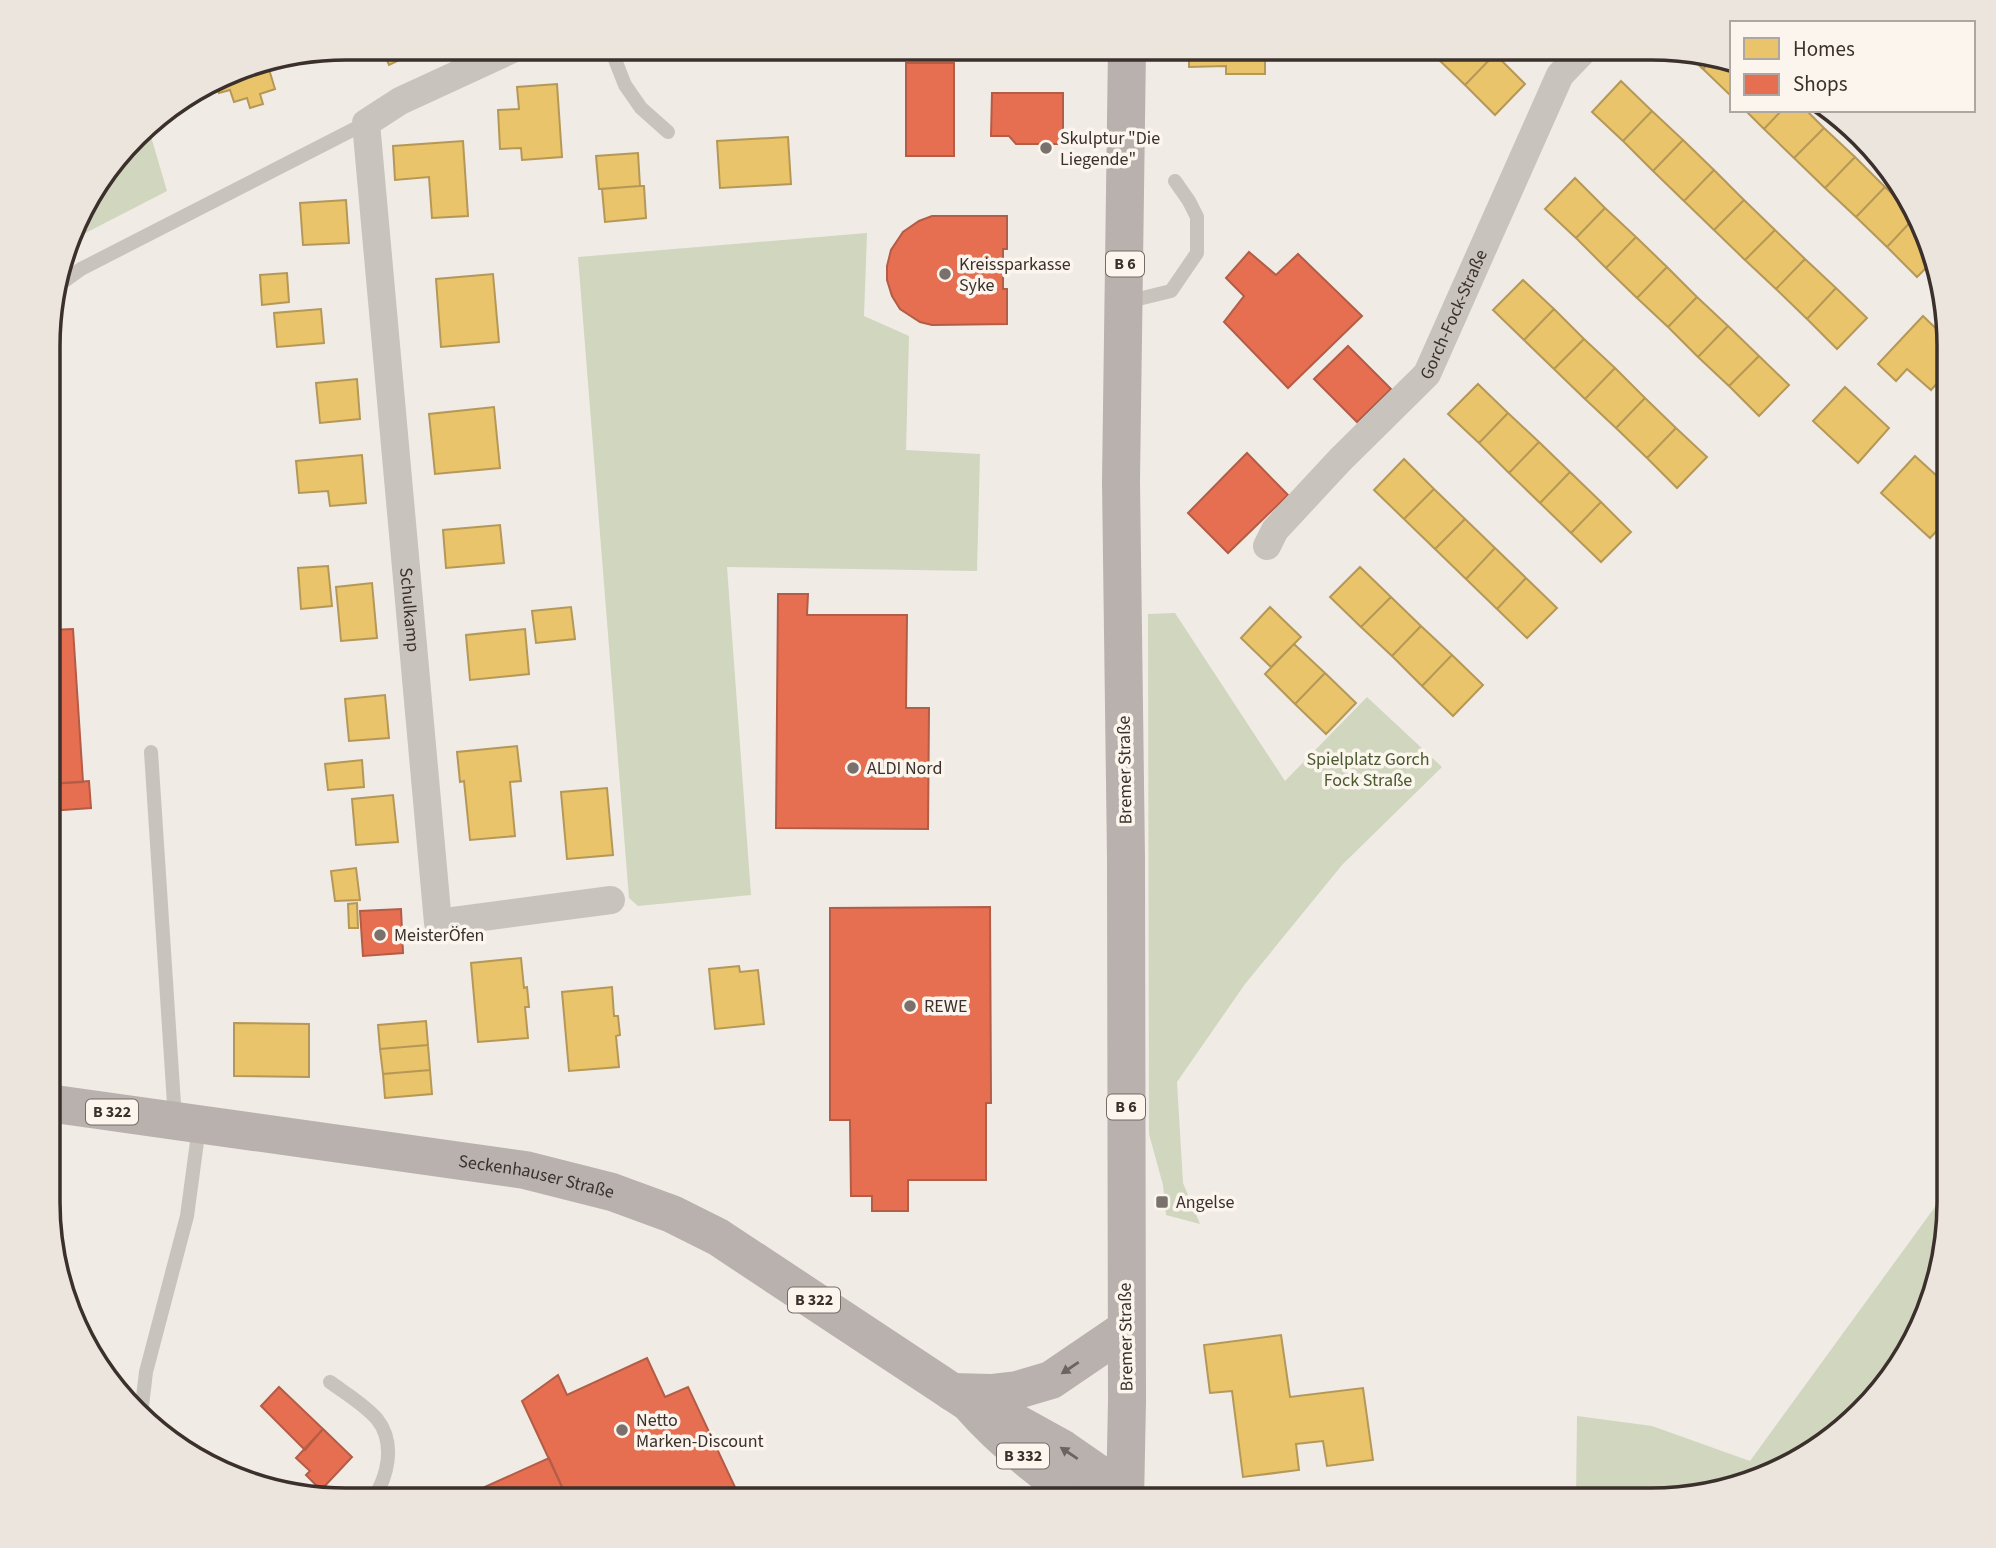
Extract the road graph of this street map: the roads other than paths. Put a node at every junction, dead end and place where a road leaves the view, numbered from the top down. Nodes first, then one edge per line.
1 (489, 60) edge
2 (615, 60) edge
3 (1127, 60) edge
4 (1574, 60) edge
5 (366, 123) junction
6 (668, 132) dead end
7 (1175, 181) dead end
8 (67, 279) edge
9 (1124, 302) junction
10 (1267, 546) dead end
11 (151, 751) dead end
12 (611, 900) dead end
13 (60, 1105) edge
14 (187, 1122) junction
15 (1126, 1329) junction
16 (330, 1382) dead end
17 (961, 1397) junction
18 (142, 1404) edge
19 (381, 1488) edge
20 (1067, 1488) edge
21 (1114, 1488) edge
22 (1125, 1488) edge

1 - 5 street
2 - 6 lane
3 - 9 main road, Bremer Straße / B 6
4 - 10 street, Gorch-Fock-Straße
5 - 8 lane
5 - 12 street, Schulkamp
7 - 9 lane
9 - 15 main road, Bremer Straße / B 6
11 - 14 lane
13 - 14 main road, Seckenhauser Straße / B 322
14 - 17 main road, Seckenhauser Straße / B 322
14 - 18 lane
15 -> 17 main road
15 - 22 main road, Bremer Straße / B 6
16 - 19 lane
17 - 20 main road, B 332
21 -> 17 main road, B 322

